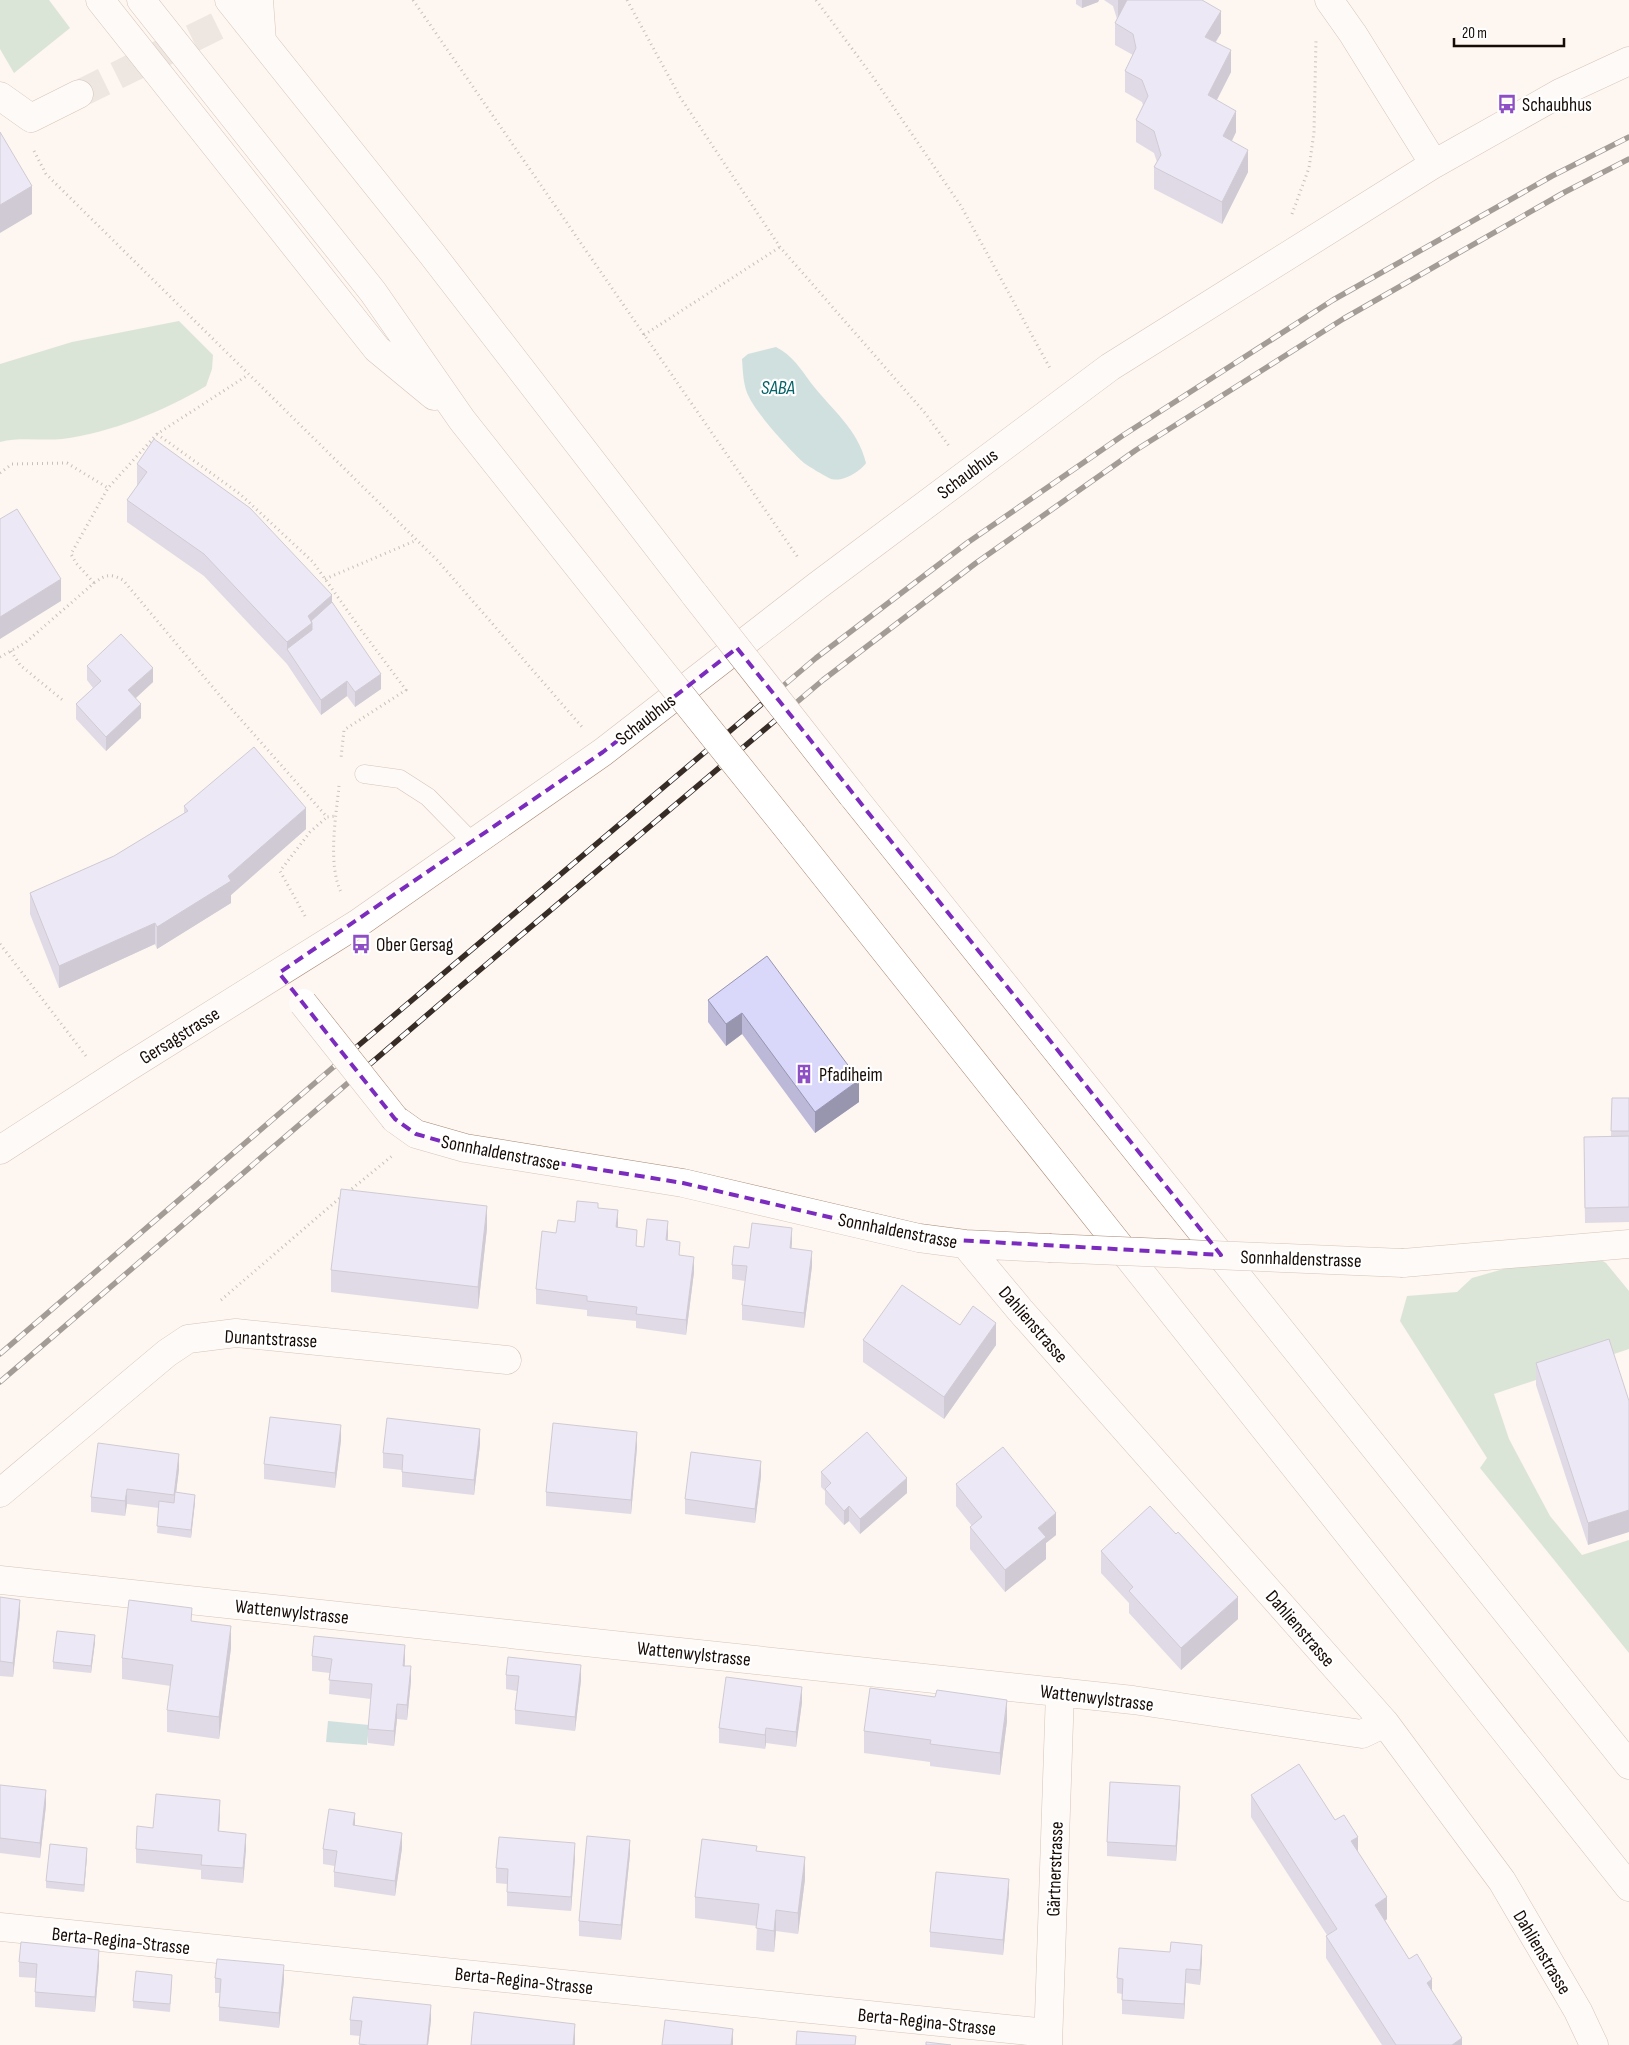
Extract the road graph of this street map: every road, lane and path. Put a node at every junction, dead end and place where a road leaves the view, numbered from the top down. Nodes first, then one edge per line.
1 (100, 0) edge
2 (141, 0) edge
3 (229, 0) edge
4 (259, 0) edge
5 (413, 0) edge
6 (627, 0) edge
7 (816, 0) edge
8 (1331, 1) edge
9 (1316, 36) dead end
10 (262, 41) junction
11 (1629, 61) edge
12 (79, 94) tunnel mouth
13 (0, 96) edge
14 (31, 118) junction
15 (1434, 164) junction
16 (1290, 219) dead end
17 (780, 247) junction
18 (644, 335) junction
19 (248, 374) junction
20 (1054, 375) dead end
21 (462, 420) junction
22 (157, 434) junction
23 (950, 448) dead end
24 (0, 472) edge
25 (108, 488) junction
26 (417, 540) junction
27 (325, 579) junction
28 (94, 583) junction
29 (817, 586) junction
30 (11, 651) junction
31 (0, 658) edge
32 (65, 702) dead end
33 (603, 752) junction
34 (340, 766) dead end
35 (364, 774) dead end
36 (339, 783) dead end
37 (327, 816) junction
38 (336, 816) junction
39 (472, 843) junction
40 (344, 898) dead end
41 (307, 920) dead end
42 (360, 922) joint
43 (0, 944) edge
44 (279, 973) junction
45 (105, 1082) junction
46 (0, 1150) edge
47 (374, 1171) dead end
48 (965, 1244) junction
49 (1629, 1244) edge
50 (215, 1305) dead end
51 (507, 1360) dead end
52 (0, 1494) edge
53 (0, 1580) edge
54 (1060, 1692) junction
55 (1385, 1723) junction
56 (1629, 1765) edge
57 (1629, 1888) edge
58 (0, 1927) edge
59 (1048, 2039) edge
60 (1594, 2045) edge

1 - 21 main road
2 - 21 main road
3 - 10 main road
4 - 10 main road
5 - 18 path
6 - 17 path
7 - 20 path
8 - 15 main road
9 - 16 path
10 - 56 main road, bridge
11 - 15 main road, Schaubhus
12 - 14 main road
13 - 14 main road
14 - 19 path
15 - 29 main road, Schaubhus
17 - 18 path
17 - 23 path
18 - 29 path
19 - 22 path
19 - 26 path
21 - 57 main road, bridge
22 - 25 path
22 - 27 path
24 - 25 path
25 - 28 path
26 - 27 path
26 - 33 path
27 - 34 path
28 - 30 path
28 - 37 path
29 - 33 main road, Schaubhus
30 - 31 path
30 - 32 path
33 - 39 main road, Schaubhus
35 - 39 lane
36 - 38 path
37 - 38 path
37 - 41 path
38 - 40 path
39 - 42 main road, Schaubhus
42 - 44 main road, Gersagstrasse
43 - 45 path
44 - 45 main road, Gersagstrasse
44 - 48 main road, Sonnhaldenstrasse, bridge
45 - 46 main road, Gersagstrasse
47 - 50 path
48 - 49 main road, Sonnhaldenstrasse, bridge
48 - 55 main road, Dahlienstrasse
51 - 52 main road, Dunantstrasse
53 - 54 main road, Wattenwylstrasse
54 - 55 main road, Wattenwylstrasse
54 - 59 main road, Gärtnerstrasse
55 - 60 main road, Dahlienstrasse
58 - 59 main road, Berta-Regina-Strasse

